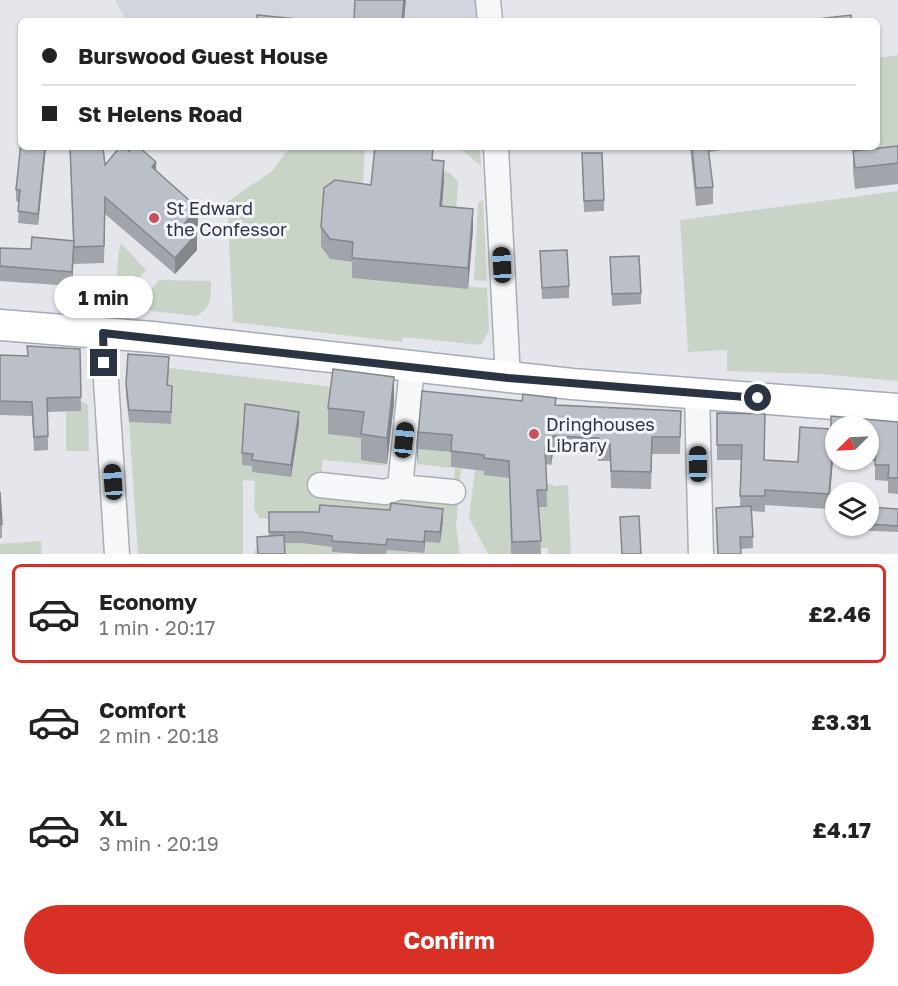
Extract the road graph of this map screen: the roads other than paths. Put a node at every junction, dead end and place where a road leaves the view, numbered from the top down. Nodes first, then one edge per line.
1 (488, 0) edge
2 (490, 18) edge
3 (496, 150) edge
4 (0, 325) edge
5 (103, 333) junction
6 (412, 368) junction
7 (508, 378) junction
8 (697, 394) junction
9 (898, 409) edge
10 (320, 484) dead end
11 (400, 487) junction
12 (453, 492) dead end
13 (117, 554) edge
14 (701, 554) edge

1 - 2 street
3 - 7 street
4 - 5 main road
5 - 6 main road
5 - 13 street
6 - 7 main road
6 - 11 street
7 - 8 main road
8 - 9 main road
8 - 14 street
10 - 11 street
11 - 12 street

